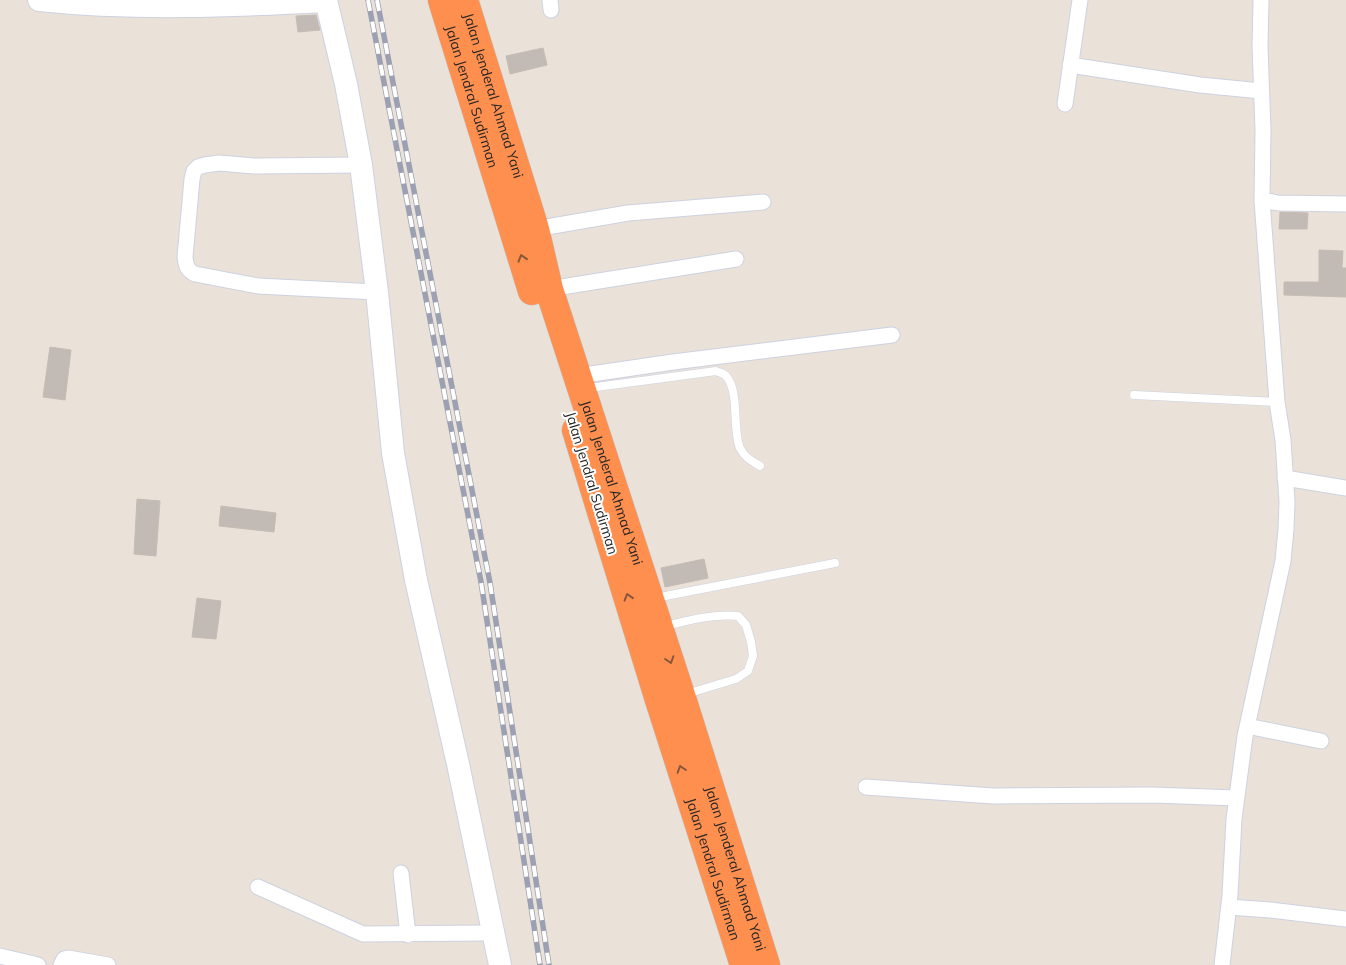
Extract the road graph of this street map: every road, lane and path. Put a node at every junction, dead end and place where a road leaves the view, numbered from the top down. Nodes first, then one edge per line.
1 (39, 0) edge
2 (45, 0) edge
3 (326, 0) edge
4 (442, 0) edge
5 (1080, 0) edge
6 (1261, 0) edge
7 (466, 6) edge
8 (1070, 65) junction
9 (1261, 91) junction
10 (1065, 104) dead end
11 (361, 165) junction
12 (1262, 200) junction
13 (763, 202) dead end
14 (1346, 204) edge
15 (534, 229) junction
16 (736, 259) dead end
17 (549, 289) junction
18 (377, 292) junction
19 (892, 335) dead end
20 (580, 383) junction
21 (1134, 395) dead end
22 (1277, 402) junction
23 (760, 466) dead end
24 (1285, 478) junction
25 (1346, 488) edge
26 (835, 563) dead end
27 (650, 599) junction
28 (649, 630) junction
29 (670, 697) junction
30 (1247, 726) junction
31 (1321, 741) dead end
32 (866, 787) dead end
33 (1237, 798) junction
34 (401, 873) dead end
35 (258, 886) dead end
36 (484, 888) junction
37 (1229, 907) junction
38 (1346, 919) edge
39 (483, 933) junction
40 (408, 935) junction
41 (0, 956) edge
42 (500, 964) edge
43 (38, 965) edge
44 (62, 965) edge
45 (108, 965) edge
46 (744, 965) edge
47 (766, 965) edge
48 (1222, 965) edge

1 - 2 street
2 - 3 street
3 - 11 street
28 -> 4 highway, Jalan Jendral Sudirman
5 - 8 street
6 - 9 street
7 - 15 highway, Jalan Jenderal Ahmad Yani
8 - 9 street
8 - 10 street
9 - 12 street
11 - 18 street
11 - 18 street
12 - 14 street
12 - 22 street
13 - 15 street
15 - 17 highway, Jalan Jenderal Ahmad Yani
16 - 17 street
17 - 20 highway, Jalan Jenderal Ahmad Yani
18 - 36 street
19 - 20 street
20 - 23 lane
20 - 27 highway, Jalan Jenderal Ahmad Yani
21 - 22 lane
22 - 24 street
24 - 25 street
24 - 30 street
26 - 27 lane
27 - 28 highway, Jalan Jenderal Ahmad Yani
28 - 29 highway, Jalan Jendral Sudirman
28 - 29 lane
46 -> 29 highway, Jalan Jendral Sudirman
29 - 47 highway, Jalan Jenderal Ahmad Yani
30 - 31 street
30 - 33 street
32 - 33 street
33 - 37 street
34 - 40 street
35 - 40 street
36 - 39 street
36 - 42 street
37 - 38 street
37 - 48 street
39 - 40 street
39 - 42 street
41 - 43 street
44 - 45 street

